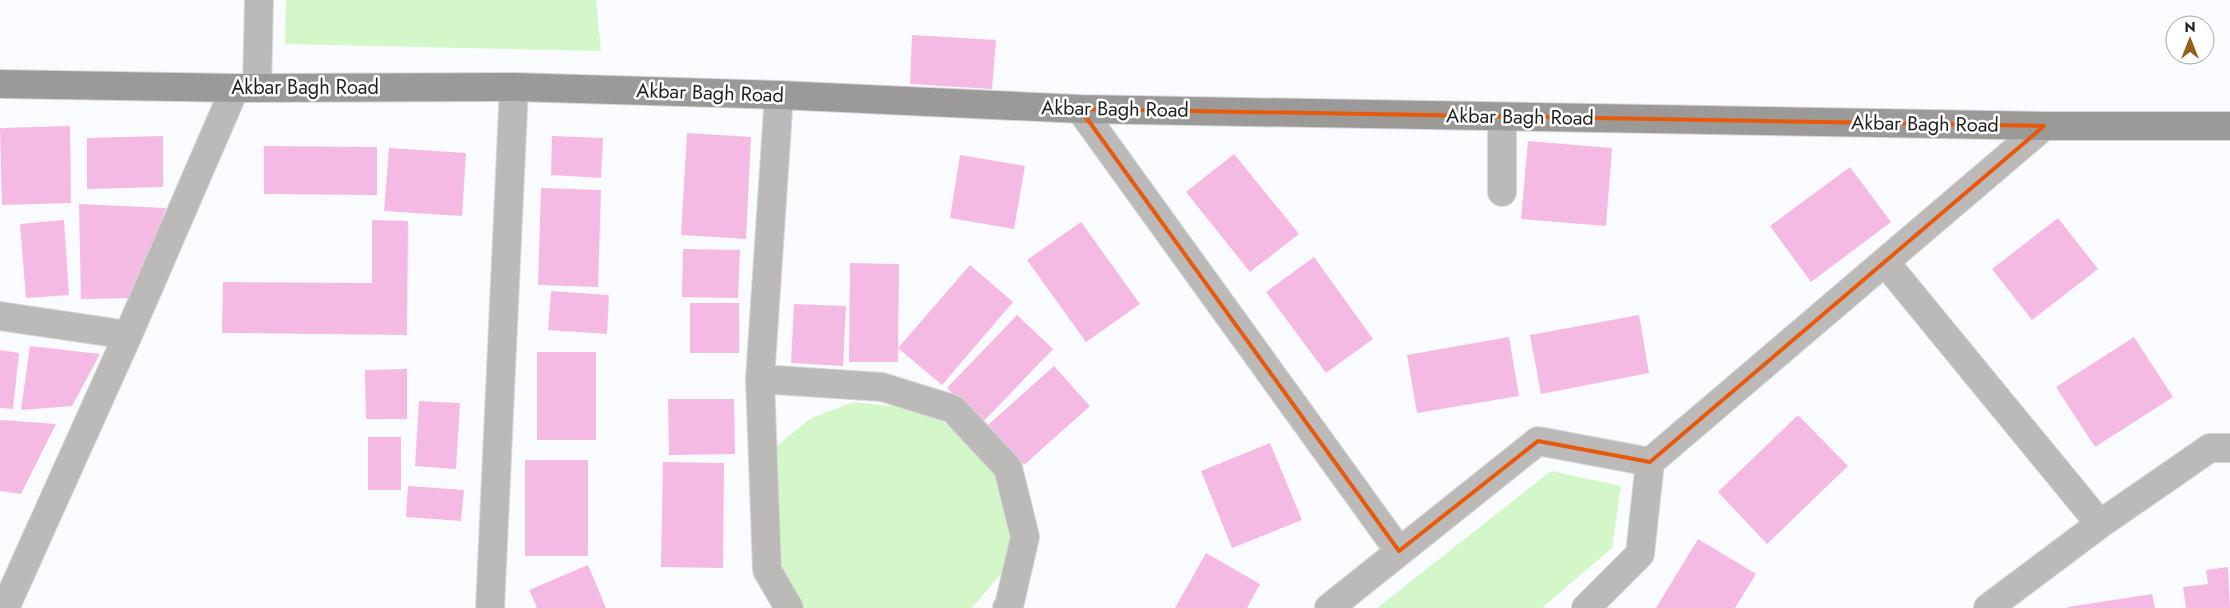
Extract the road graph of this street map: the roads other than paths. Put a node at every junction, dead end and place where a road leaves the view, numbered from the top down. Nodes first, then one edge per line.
1 (259, 0) edge
2 (0, 84) edge
3 (514, 87) junction
4 (246, 88) junction
5 (779, 95) junction
6 (1080, 109) junction
7 (1502, 117) junction
8 (2044, 126) junction
9 (2230, 126) edge
10 (1502, 192) dead end
11 (1885, 262) junction
12 (0, 316) edge
13 (128, 335) junction
14 (760, 378) junction
15 (2230, 448) edge
16 (1650, 462) junction
17 (2100, 524) junction
18 (1400, 551) junction
19 (5, 608) edge
20 (490, 608) edge
21 (789, 608) edge
22 (1007, 608) edge
23 (1329, 608) edge
24 (1586, 608) edge
25 (1988, 608) edge

1 - 4 street
2 - 4 street, Akbar Bagh Road
3 - 4 street, Akbar Bagh Road
3 - 5 street, Akbar Bagh Road
3 - 20 street
4 - 13 street
5 - 6 street, Akbar Bagh Road
5 - 14 street
6 - 7 street, Akbar Bagh Road
6 - 18 street
7 - 8 street, Akbar Bagh Road
7 - 10 street
8 - 9 street, Akbar Bagh Road
8 - 11 street
11 - 16 street
11 - 17 street
12 - 13 street
13 - 19 street
14 - 21 street
14 - 22 street
15 - 17 street
16 - 18 street
16 - 24 street
17 - 25 street
18 - 23 street

